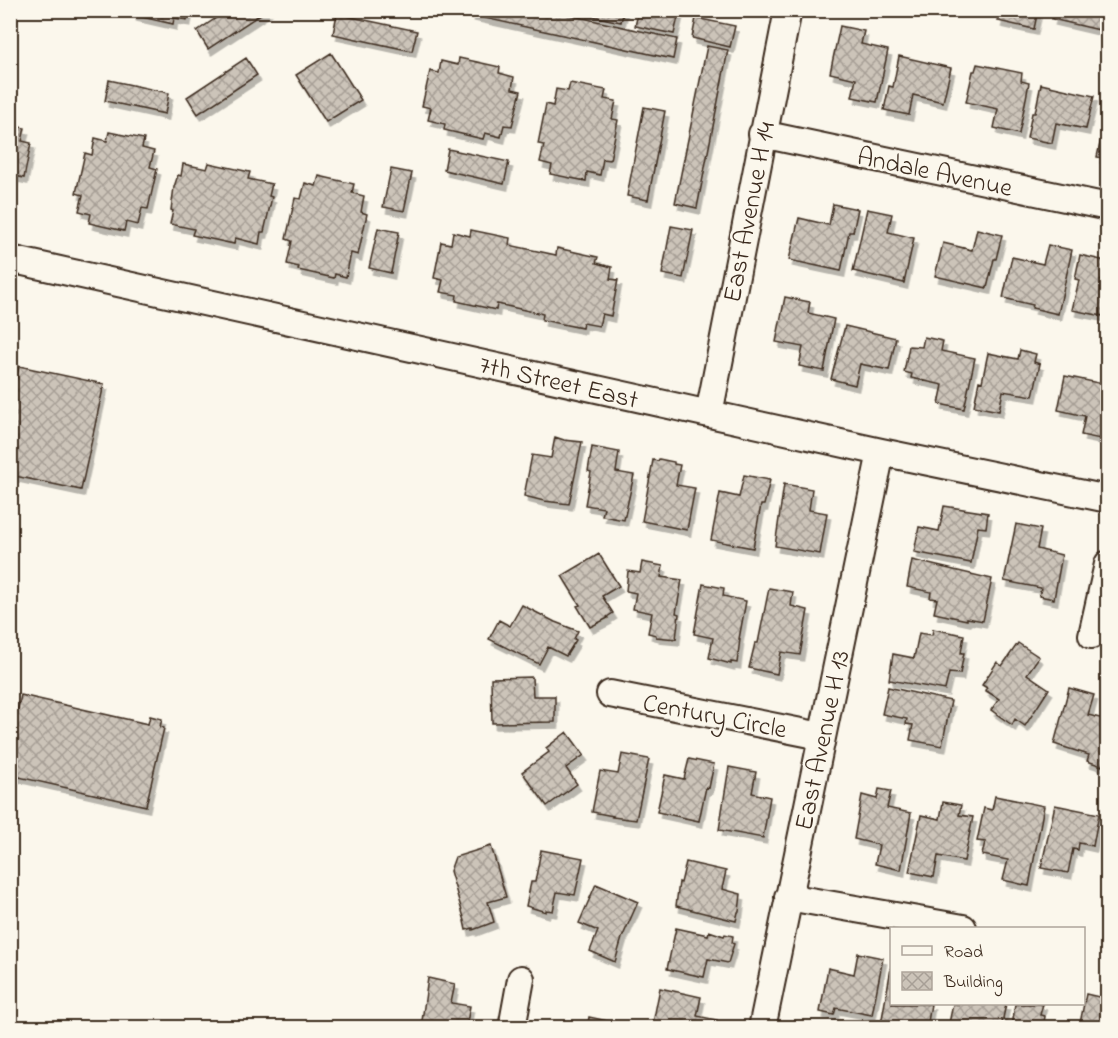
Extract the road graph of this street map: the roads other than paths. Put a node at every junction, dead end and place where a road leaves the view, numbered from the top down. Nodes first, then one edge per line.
1 (788, 10) edge
2 (762, 134) junction
3 (1107, 207) edge
4 (10, 259) edge
5 (709, 414) junction
6 (881, 452) junction
7 (1107, 499) edge
8 (1107, 564) edge
9 (1092, 635) dead end
10 (609, 694) dead end
11 (821, 736) junction
12 (788, 897) junction
13 (957, 927) edge
14 (521, 979) dead end
15 (512, 1028) edge
16 (762, 1028) edge

1 - 2 street, East Avenue H 14
2 - 3 street, Andale Avenue
2 - 5 street, East Avenue H 14
4 - 5 street, 7th Street East
5 - 6 street, 7th Street East
6 - 7 street, 7th Street East
6 - 11 street, East Avenue H 13
8 - 9 street
10 - 11 street, Century Circle
11 - 12 street, East Avenue H 13
12 - 13 street
12 - 16 street, East Avenue H 13
14 - 15 street

